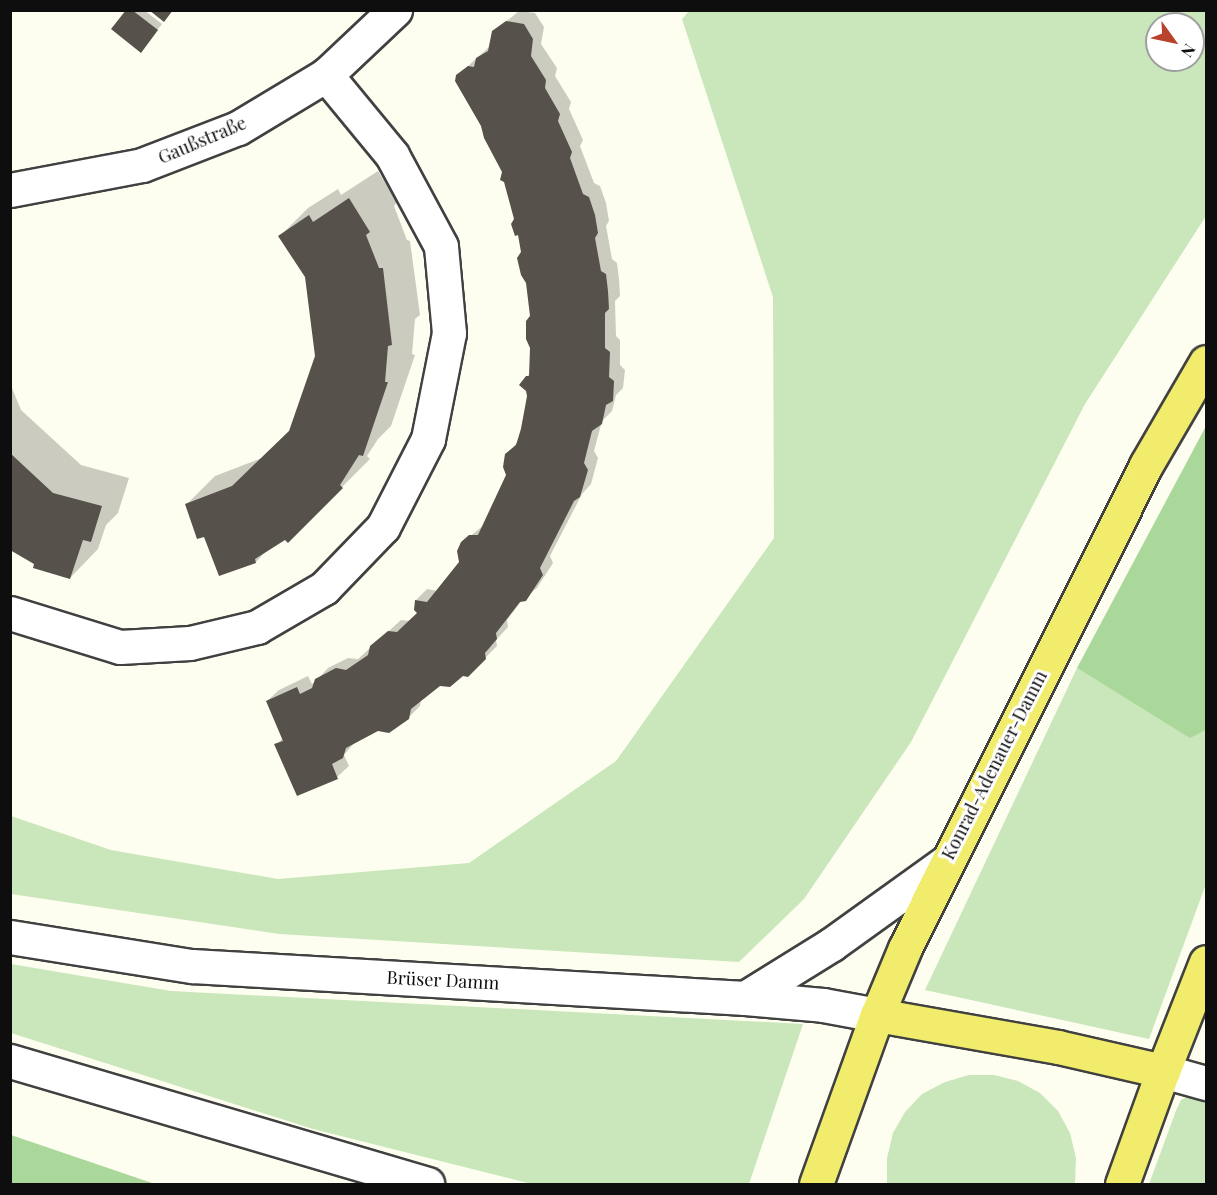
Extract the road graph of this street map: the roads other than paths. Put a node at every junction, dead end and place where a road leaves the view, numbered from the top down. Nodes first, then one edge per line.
1 (395, 10) edge
2 (326, 75) junction
3 (10, 190) edge
4 (1206, 362) edge
5 (10, 613) edge
6 (946, 862) junction
7 (10, 937) edge
8 (1206, 962) edge
9 (746, 998) junction
10 (877, 1015) junction
11 (10, 1061) edge
12 (1163, 1071) junction
13 (1206, 1083) edge
14 (389, 1179) edge
15 (427, 1185) edge
16 (816, 1185) edge
17 (1122, 1185) edge

1 - 2 street, Gaußstraße
2 - 3 street, Gaußstraße
2 - 5 street
4 - 6 main road, Konrad-Adenauer-Damm
6 - 9 street
6 - 10 main road, Konrad-Adenauer-Damm
7 - 9 street, Brüser Damm
8 - 12 main road
9 - 10 street, Brüser Damm
10 - 12 main road
10 - 16 main road, Konrad-Adenauer-Damm
11 - 14 street
12 - 13 street
12 - 17 main road
14 - 15 street

